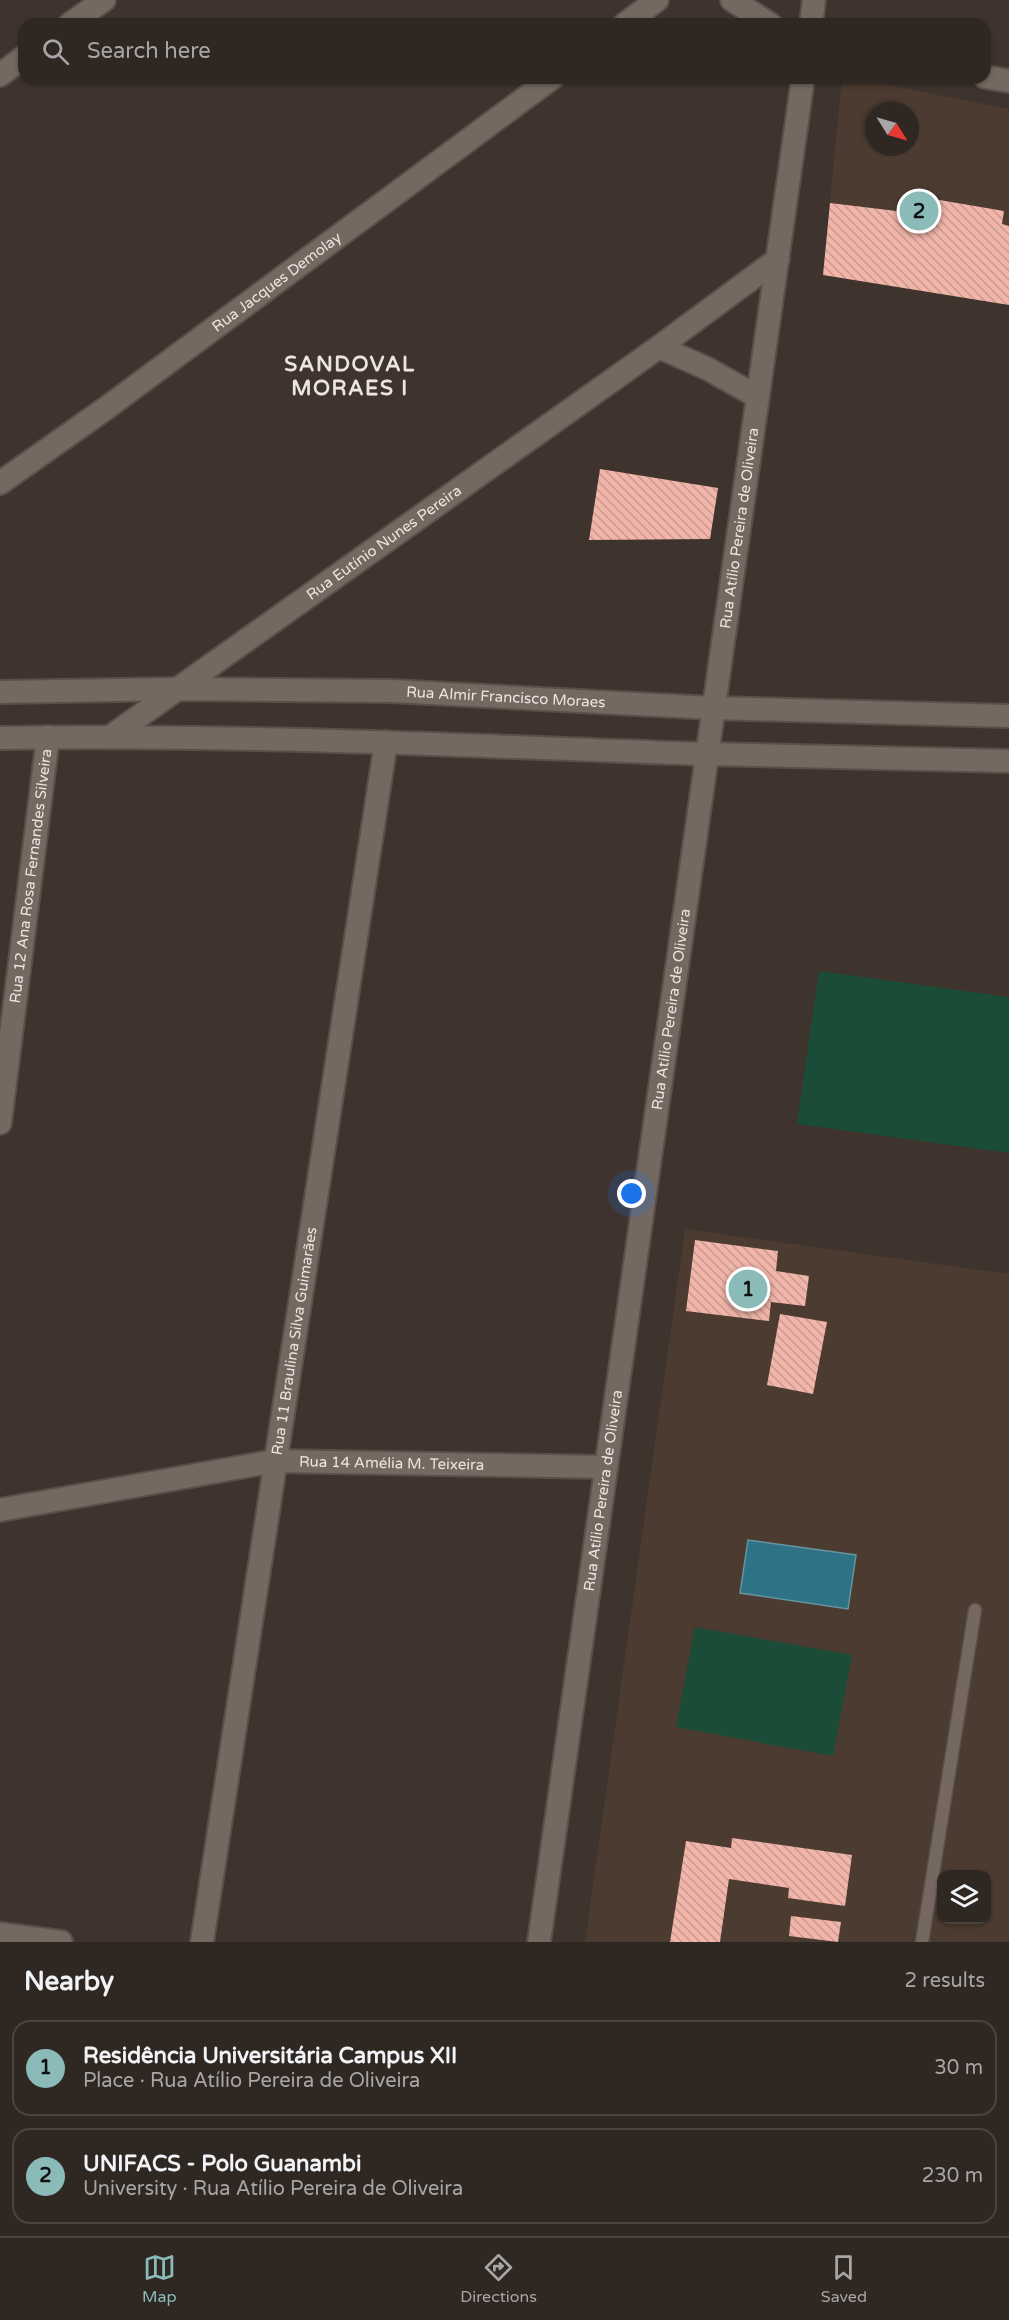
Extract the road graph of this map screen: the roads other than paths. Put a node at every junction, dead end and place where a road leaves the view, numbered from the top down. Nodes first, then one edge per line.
1 (104, 0) edge
2 (657, 0) edge
3 (732, 0) edge
4 (814, 0) edge
5 (78, 18) edge
6 (633, 18) edge
7 (760, 18) edge
8 (812, 18) edge
9 (18, 62) edge
10 (0, 75) edge
11 (991, 78) edge
12 (1009, 81) edge
13 (544, 84) edge
14 (802, 84) edge
15 (778, 259) junction
16 (659, 347) junction
17 (758, 397) junction
18 (0, 483) edge
19 (177, 689) junction
20 (0, 692) edge
21 (713, 708) junction
22 (1009, 716) edge
23 (48, 737) junction
24 (110, 737) junction
25 (0, 738) edge
26 (386, 742) junction
27 (708, 754) junction
28 (1009, 761) edge
29 (0, 1123) edge
30 (275, 1461) junction
31 (606, 1467) junction
32 (0, 1510) edge
33 (975, 1610) dead end
34 (0, 1934) edge
35 (61, 1942) edge
36 (202, 1942) edge
37 (539, 1942) edge
38 (922, 1942) edge

1 - 5 street
2 - 6 street
3 - 7 street
4 - 8 street
9 - 10 street
11 - 12 street
13 - 18 street, Rua Jacques Demolay
14 - 15 street, Rua Atílio Pereira de Oliveira
15 - 16 street, Rua Eutínio Nunes Pereira
15 - 17 street, Rua Atílio Pereira de Oliveira
16 - 17 street
16 - 19 street, Rua Eutínio Nunes Pereira
17 - 21 street, Rua Atílio Pereira de Oliveira
19 - 20 street, Rua Almir Francisco Moraes
19 - 21 street, Rua Almir Francisco Moraes
19 - 24 street, Rua Eutínio Nunes Pereira
21 - 22 street, Rua Almir Francisco Moraes
21 - 27 street, Rua Atílio Pereira de Oliveira
23 - 24 street
23 - 25 street
23 - 29 street, Rua 12 Ana Rosa Fernandes Silveira
24 - 26 street
26 - 27 street
26 - 30 street, Rua 11 Braulina Silva Guimarães
27 - 28 street
27 - 31 street, Rua Atílio Pereira de Oliveira
30 - 31 street, Rua 14 Amélia M. Teixeira
30 - 32 street, Rua 14 Amélia M. Teixeira
30 - 36 street, Rua 11 Braulina Silva Guimarães
31 - 37 street, Rua Atílio Pereira de Oliveira
33 - 38 lane
34 - 35 street

